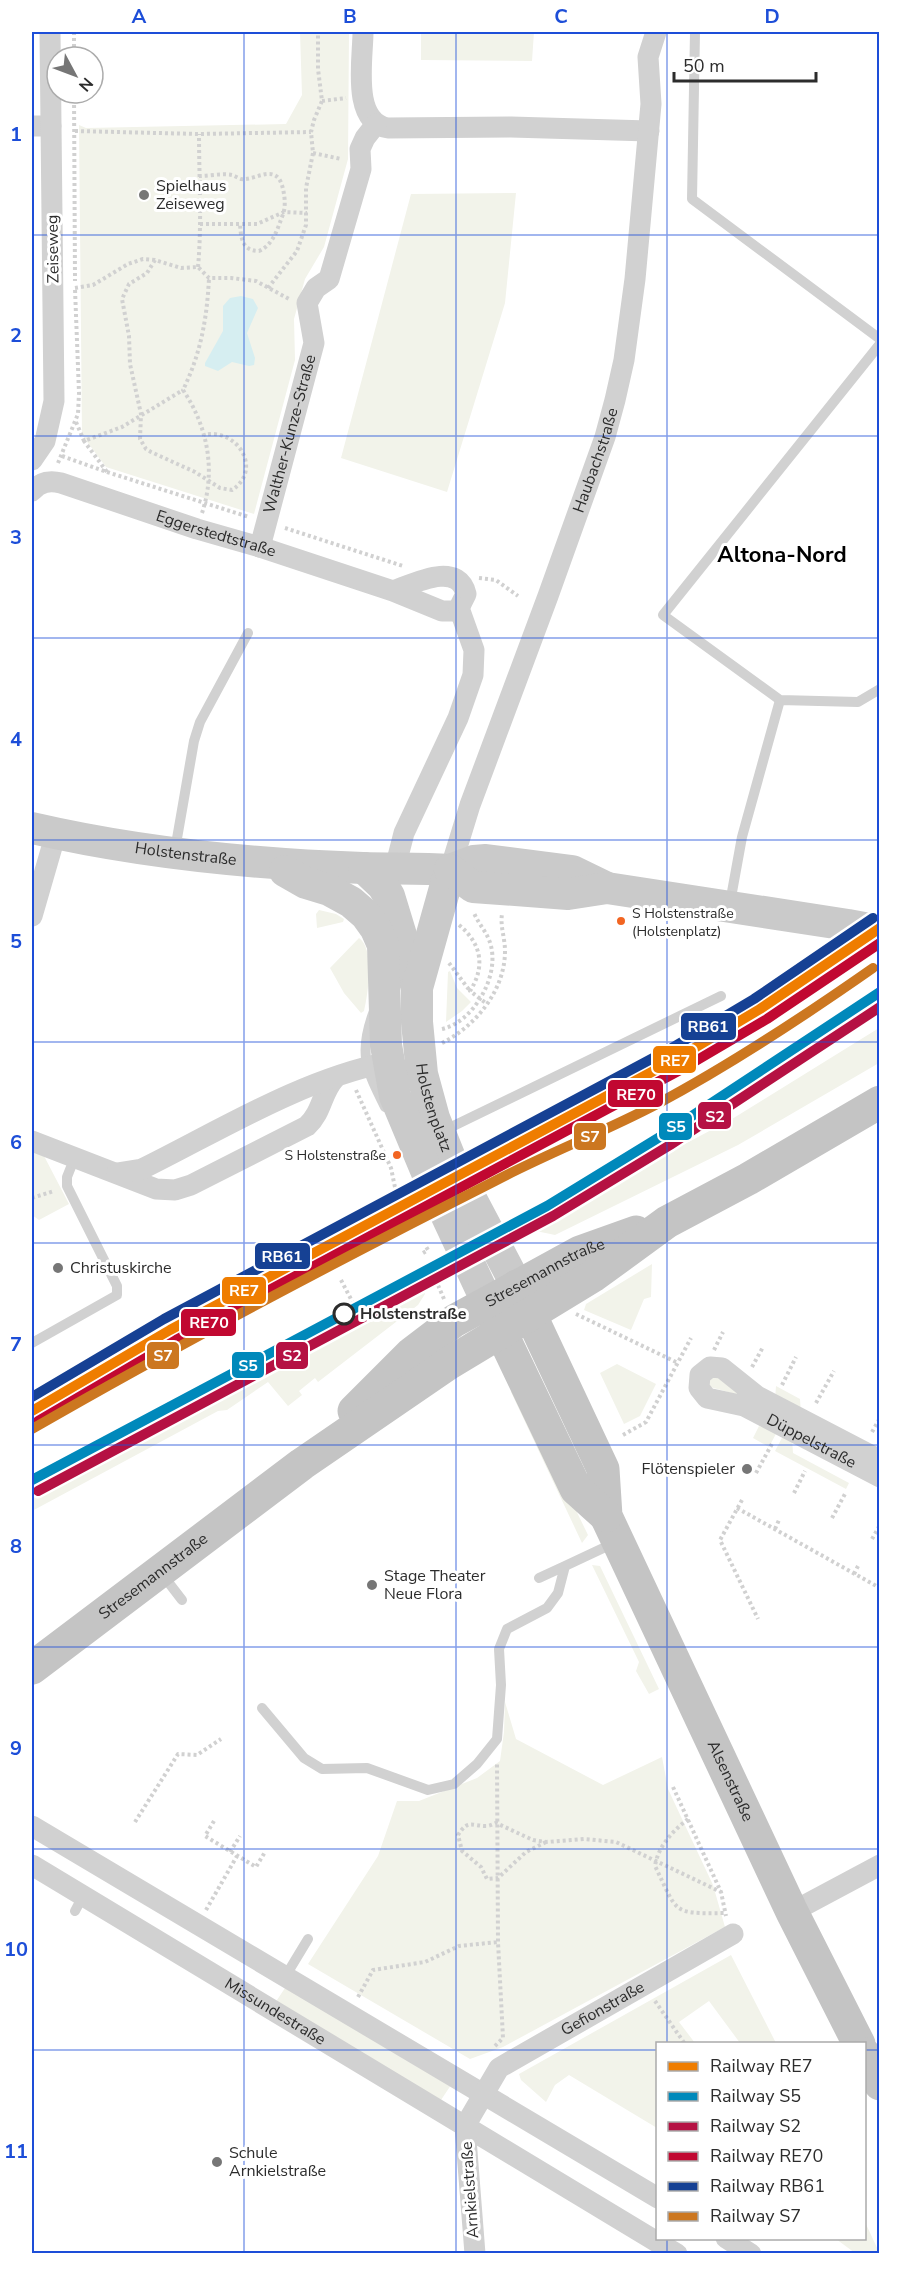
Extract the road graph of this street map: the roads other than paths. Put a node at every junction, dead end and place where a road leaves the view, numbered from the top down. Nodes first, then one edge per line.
1 (50, 32) edge
2 (363, 32) edge
3 (656, 32) edge
4 (695, 32) edge
5 (376, 124) junction
6 (41, 126) edge
7 (649, 130) junction
8 (879, 339) edge
9 (879, 344) edge
10 (32, 460) edge
11 (35, 488) edge
12 (260, 547) junction
13 (393, 591) junction
14 (459, 608) junction
15 (248, 633) dead end
16 (879, 689) edge
17 (780, 700) junction
18 (44, 830) edge
19 (174, 853) junction
20 (272, 863) junction
21 (364, 868) joint
22 (450, 870) junction
23 (400, 880) junction
24 (730, 906) junction
25 (32, 916) edge
26 (376, 929) junction
27 (879, 931) edge
28 (417, 988) junction
29 (720, 996) dead end
30 (359, 1070) junction
31 (879, 1102) edge
32 (391, 1119) dead end
33 (396, 1129) dead end
34 (440, 1133) junction
35 (32, 1141) edge
36 (75, 1157) junction
37 (116, 1173) junction
38 (430, 1182) junction
39 (524, 1300) junction
40 (487, 1302) junction
41 (501, 1332) junction
42 (32, 1343) edge
43 (879, 1460) edge
44 (302, 1464) junction
45 (879, 1477) edge
46 (612, 1528) junction
47 (565, 1566) junction
48 (160, 1571) junction
49 (539, 1578) dead end
50 (182, 1600) dead end
51 (32, 1668) edge
52 (262, 1708) dead end
53 (32, 1826) edge
54 (32, 1865) edge
55 (879, 1865) edge
56 (101, 1867) junction
57 (79, 1904) junction
58 (792, 1912) junction
59 (733, 1934) road end
60 (308, 1939) dead end
61 (285, 1977) junction
62 (858, 2042) edge
63 (866, 2058) edge
64 (879, 2084) edge
65 (483, 2095) junction
66 (465, 2126) junction
67 (656, 2197) edge
68 (729, 2240) edge
69 (475, 2253) edge
70 (677, 2253) edge
71 (751, 2253) edge

1 - 6 street, Zeiseweg
2 - 5 street
3 - 7 street, Haubachstraße
4 - 8 lane
5 - 7 street
5 - 12 street, Walther-Kunze-Straße
6 - 10 street, Zeiseweg
7 - 22 street, Haubachstraße
9 - 17 lane
11 - 12 street, Eggerstedtstraße
12 - 13 street, Eggerstedtstraße
13 - 14 street, Eggerstedtstraße
13 - 14 street
14 - 23 street
15 - 19 lane
16 - 17 lane
17 - 24 lane
18 - 19 main road, Holstenstraße
18 - 25 street
19 - 20 main road, Holstenstraße
20 - 21 main road, Holstenstraße
20 - 26 main road, Holstenplatz
21 - 23 main road, Holstenplatz
22 - 23 main road
22 - 24 main road
22 - 28 main road, Holstenplatz
23 - 26 lane
23 - 28 main road, Holstenplatz
24 - 27 main road
26 - 30 main road, Holstenplatz
28 - 34 main road, Holstenplatz
29 - 34 lane
30 - 32 lane, Holstenplatz
30 - 37 street
30 - 37 street, Holstenplatz
30 - 38 main road, Holstenplatz
31 - 39 main road, Stresemannstraße
33 - 38 lane, Holstenplatz
34 - 39 main road, Holstenplatz
35 - 36 street, Holstenplatz
36 - 37 street, Holstenplatz
36 - 42 lane
38 - 40 main road, Holstenplatz
39 - 40 main road, Stresemannstraße
39 - 41 main road, Stresemannstraße
39 - 46 main road, Alsenstraße
40 - 41 main road, Holstenplatz
40 - 44 main road, Stresemannstraße
41 - 44 main road, Stresemannstraße
41 - 46 main road, Alsenstraße
43 - 45 street, Düppelstraße
44 - 48 main road, Stresemannstraße
46 - 47 lane
46 - 58 main road, Alsenstraße
47 - 49 lane
47 - 52 lane
48 - 50 lane
48 - 51 main road, Stresemannstraße
53 - 56 street
54 - 57 street, Missundestraße
55 - 58 street
56 - 57 street
56 - 61 street
57 - 66 street, Missundestraße
58 - 62 main road, Alsenstraße
59 - 65 street, Gefionstraße
60 - 61 lane
61 - 65 street
63 - 64 main road
65 - 66 street
65 - 67 street
66 - 69 street, Arnkielstraße
66 - 70 street, Missundestraße
68 - 71 street

